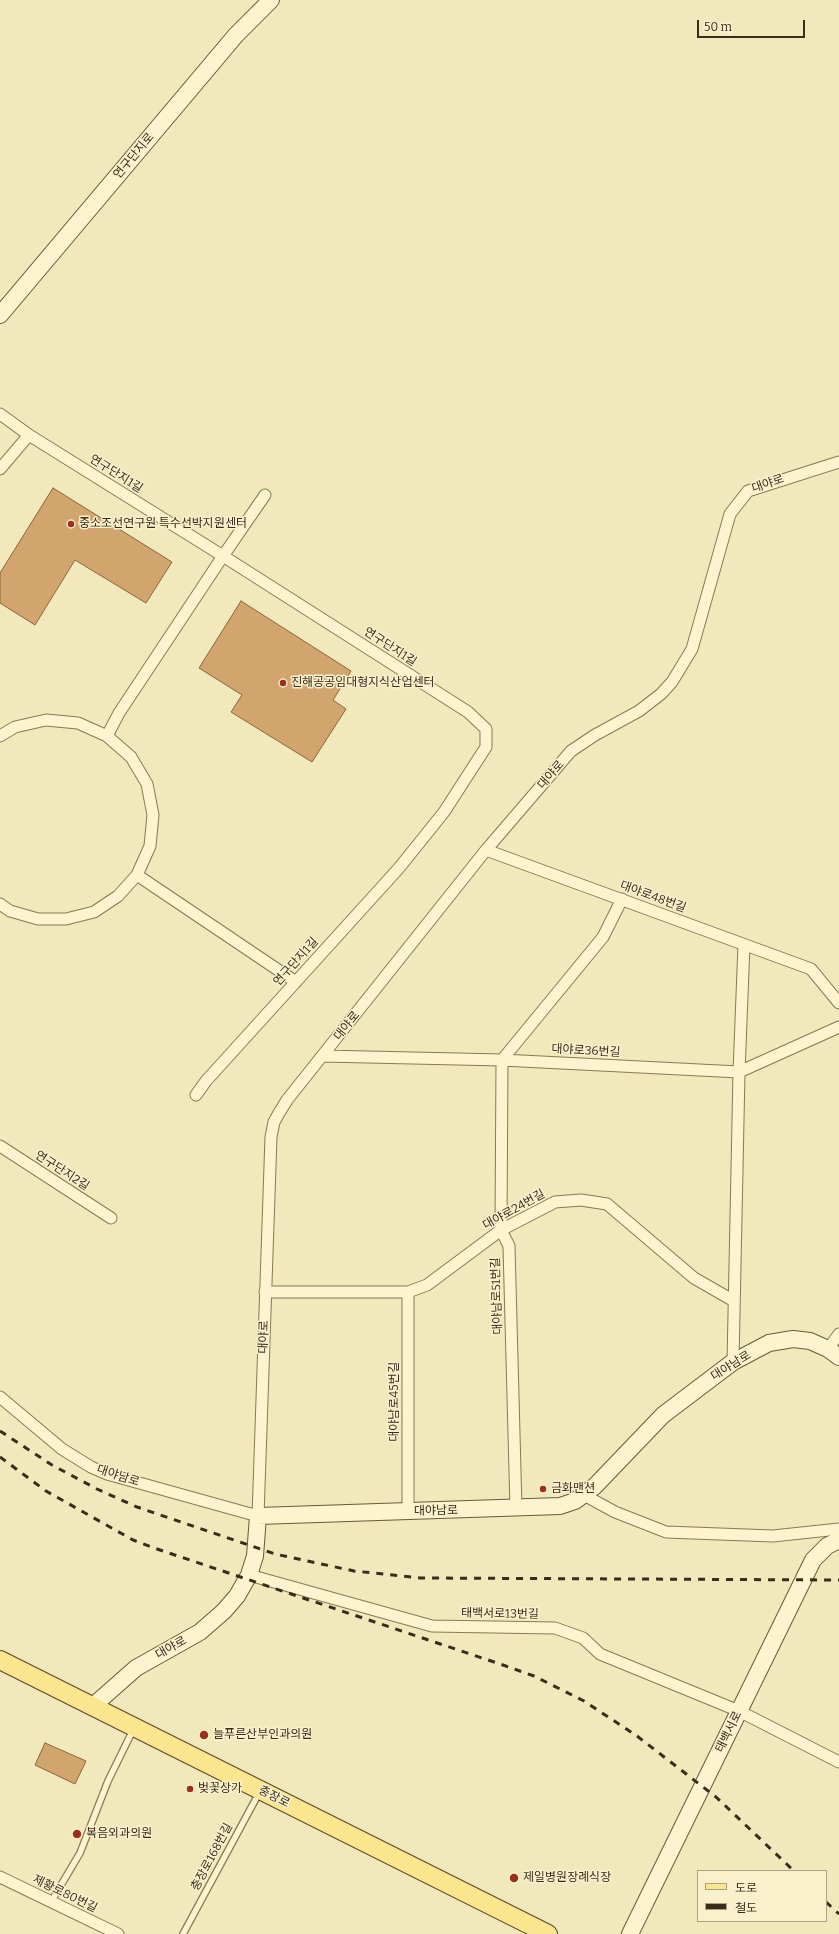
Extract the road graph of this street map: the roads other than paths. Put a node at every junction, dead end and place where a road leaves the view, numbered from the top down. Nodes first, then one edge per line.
1 (267, 1) edge
2 (0, 315) edge
3 (0, 414) edge
4 (28, 435) junction
5 (839, 462) edge
6 (0, 469) edge
7 (265, 495) dead end
8 (223, 556) junction
9 (0, 736) edge
10 (107, 736) junction
11 (486, 850) junction
12 (137, 875) junction
13 (622, 899) junction
14 (0, 904) edge
15 (744, 945) junction
16 (296, 982) junction
17 (839, 1003) edge
18 (839, 1027) edge
19 (323, 1056) junction
20 (502, 1060) junction
21 (739, 1072) junction
22 (196, 1096) dead end
23 (0, 1146) edge
24 (111, 1218) dead end
25 (501, 1230) junction
26 (265, 1292) junction
27 (408, 1292) junction
28 (734, 1301) junction
29 (839, 1334) edge
30 (833, 1353) edge
31 (733, 1362) junction
32 (0, 1397) edge
33 (584, 1495) junction
34 (516, 1509) junction
35 (408, 1511) junction
36 (258, 1516) junction
37 (839, 1529) edge
38 (839, 1540) edge
39 (249, 1575) junction
40 (0, 1660) edge
41 (93, 1706) junction
42 (739, 1711) junction
43 (134, 1728) junction
44 (839, 1762) edge
45 (260, 1790) junction
46 (0, 1877) edge
47 (51, 1902) junction
48 (118, 1934) edge
49 (183, 1934) edge
50 (548, 1934) edge
51 (630, 1934) edge

1 - 2 street, 연구단지로
3 - 4 street, 연구단지1길
4 - 6 street
4 - 8 street, 연구단지1길
5 - 11 street, 대야로
7 - 8 street
8 - 10 street
8 - 16 street, 연구단지1길
9 - 10 street
10 - 12 street
11 - 13 street, 대야로48번길
11 - 19 street, 대야로
12 - 14 street
12 - 16 street
13 - 15 street, 대야로48번길
13 - 20 street
15 - 17 street, 대야로48번길
15 - 21 street
16 - 22 street, 연구단지1길
18 - 21 street, 대야로36번길
19 - 20 street, 대야로36번길
19 - 26 street, 대야로
20 - 21 street, 대야로36번길
20 - 25 street, 대야남로51번길
21 - 28 street
23 - 24 street, 연구단지2길
25 - 27 street, 대야로24번길
25 - 28 street, 대야로24번길
25 - 34 street, 대야남로51번길
26 - 27 street, 대야로24번길
26 - 36 street, 대야로
27 - 35 street, 대야남로45번길
28 - 31 street
29 - 30 street
30 - 31 street, 대야남로
31 - 33 street, 대야남로
32 - 36 street, 대야남로
33 - 34 street, 대야남로
33 - 37 street
34 - 35 street, 대야남로
35 - 36 street, 대야남로
36 - 39 street, 대야로
38 - 42 street, 태백서로
39 - 41 street, 대야로
39 - 42 street, 태백서로13번길
40 - 41 main road, 충장로
41 - 43 main road, 충장로
42 - 44 street, 태백서로13번길
42 - 51 street, 태백서로
43 - 45 main road, 충장로
43 - 47 lane
45 - 49 lane, 충장로168번길
45 - 50 main road, 충장로
46 - 47 street, 제황로80번길
47 - 48 street, 제황로80번길

